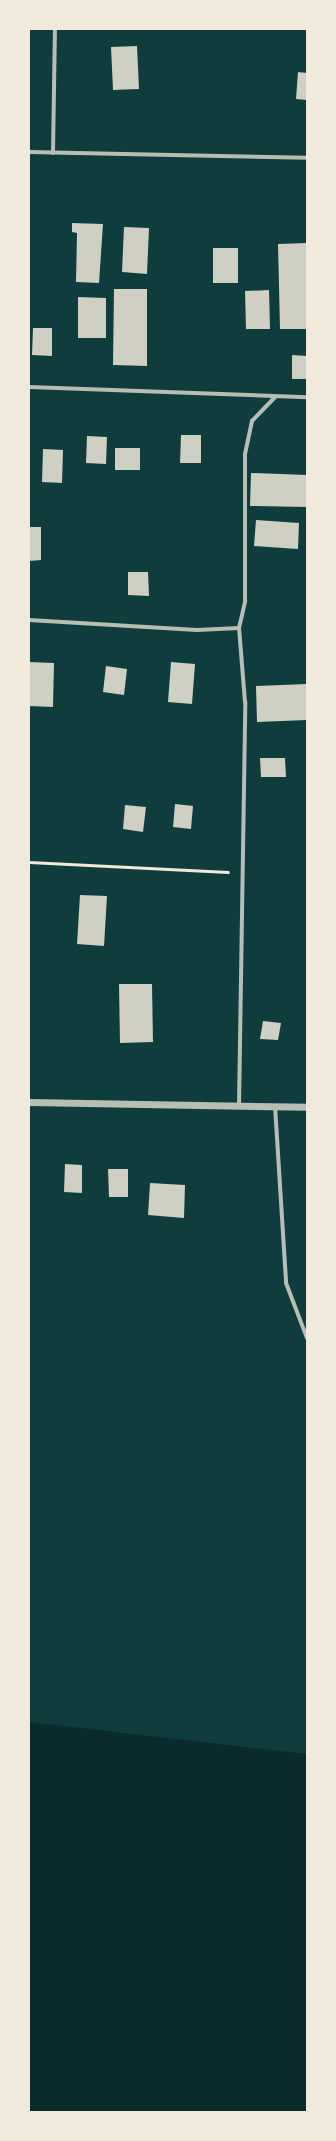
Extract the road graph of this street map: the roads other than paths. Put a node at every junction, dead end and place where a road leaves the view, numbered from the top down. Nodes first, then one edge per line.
1 (55, 29) edge
2 (29, 152) edge
3 (53, 153) junction
4 (307, 158) edge
5 (29, 387) edge
6 (275, 397) junction
7 (307, 397) edge
8 (29, 620) edge
9 (239, 628) junction
10 (29, 1102) edge
11 (239, 1106) junction
12 (275, 1106) junction
13 (307, 1107) edge
14 (307, 1338) edge

1 - 3 street
2 - 3 street
3 - 4 street
5 - 6 street
6 - 7 street
6 - 9 street
8 - 9 street
9 - 11 street
10 - 11 street
11 - 12 street
12 - 13 street
12 - 14 street

